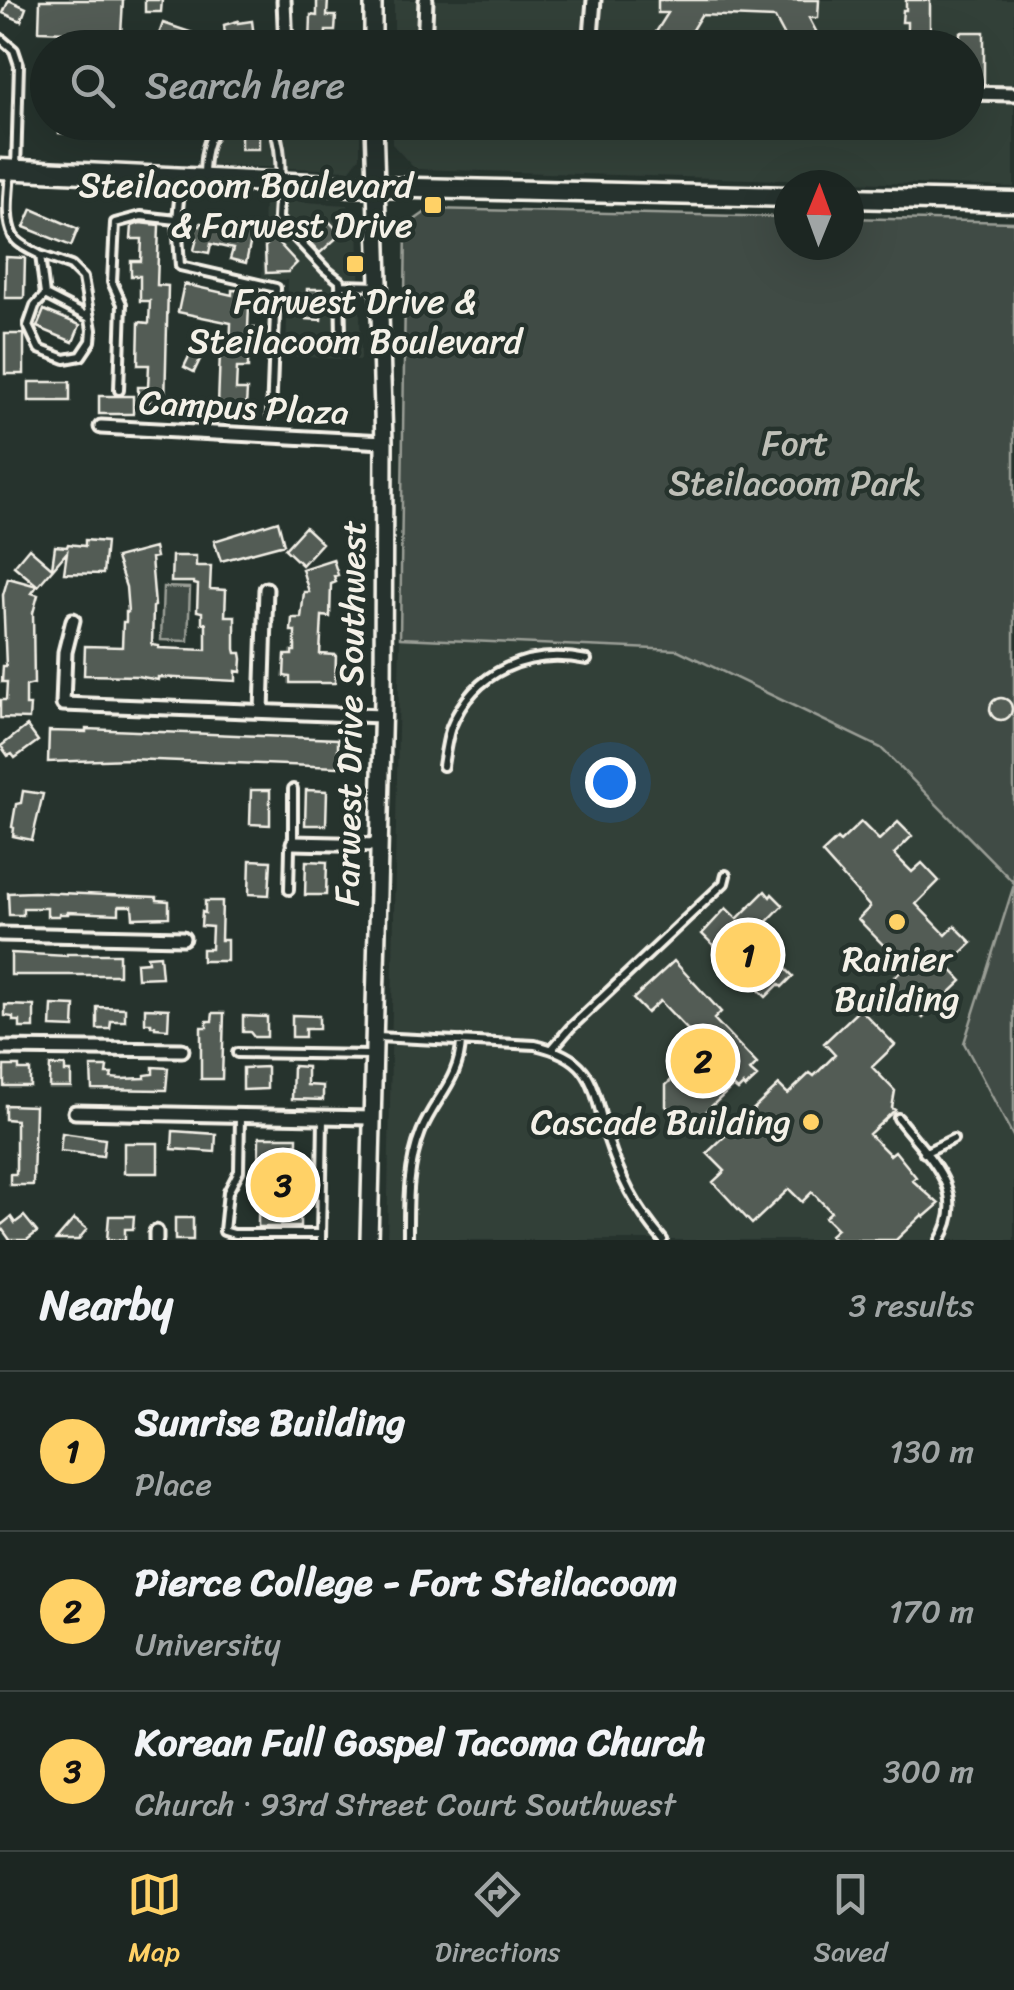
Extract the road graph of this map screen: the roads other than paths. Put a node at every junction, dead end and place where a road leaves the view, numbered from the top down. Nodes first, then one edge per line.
1 (284, 0) edge
2 (372, 0) edge
3 (426, 0) edge
4 (594, 0) edge
5 (285, 30) edge
6 (373, 30) edge
7 (425, 30) edge
8 (592, 30) edge
9 (0, 38) edge
10 (984, 93) edge
11 (1014, 94) edge
12 (211, 140) edge
13 (278, 140) edge
14 (374, 140) edge
15 (8, 170) edge
16 (181, 178) junction
17 (204, 179) junction
18 (279, 184) junction
19 (375, 187) junction
20 (774, 197) edge
21 (864, 198) edge
22 (1014, 202) edge
23 (177, 220) junction
24 (40, 255) junction
25 (341, 285) junction
26 (378, 286) junction
27 (45, 295) junction
28 (90, 318) junction
29 (342, 336) dead end
30 (119, 390) dead end
31 (271, 416) dead end
32 (101, 427) dead end
33 (384, 442) junction
34 (266, 589) dead end
35 (72, 620) dead end
36 (587, 660) dead end
37 (262, 711) junction
38 (382, 716) junction
39 (444, 766) dead end
40 (292, 789) dead end
41 (292, 844) junction
42 (379, 845) junction
43 (726, 876) dead end
44 (289, 890) dead end
45 (0, 934) edge
46 (184, 938) dead end
47 (373, 1037) junction
48 (462, 1041) junction
49 (0, 1048) edge
50 (552, 1048) junction
51 (182, 1050) dead end
52 (237, 1053) dead end
53 (372, 1055) junction
54 (74, 1112) dead end
55 (240, 1114) junction
56 (323, 1117) junction
57 (371, 1118) junction
58 (898, 1118) dead end
59 (952, 1140) dead end
60 (924, 1152) junction
61 (321, 1237) edge
62 (369, 1240) edge
63 (408, 1240) edge
64 (663, 1240) edge
65 (940, 1240) edge

1 - 5 street
2 - 6 street
3 - 7 street
4 - 8 street
9 - 15 lane
10 - 11 street
12 - 17 lane
13 - 18 lane
14 - 19 street, Farwest Drive Southwest
15 - 16 main road
15 - 24 lane
16 - 17 main road
16 - 23 lane, Campus Plaza
17 - 18 main road
18 - 19 main road
18 - 25 lane
19 - 20 main road
19 - 26 street, Farwest Drive Southwest
21 - 22 main road
23 - 30 lane, Campus Plaza
23 - 31 lane, Campus Plaza
24 - 27 lane
24 - 28 lane
25 - 26 lane
25 - 29 lane
26 - 33 street, Farwest Drive Southwest
27 - 28 lane
27 - 28 lane
32 - 33 street, Campus Plaza
33 - 38 street, Farwest Drive Southwest
34 - 37 street
35 - 37 street
36 - 39 lane
37 - 38 street
38 - 42 street, Farwest Drive Southwest
40 - 41 lane
41 - 42 street
41 - 44 lane
42 - 47 street, Farwest Drive Southwest
43 - 50 lane
45 - 46 street
47 - 48 lane
47 - 53 street, Farwest Drive Southwest
48 - 50 lane
48 - 63 lane
49 - 51 street
50 - 64 lane
52 - 53 lane
53 - 57 street, Farwest Drive Southwest
54 - 55 street
55 - 56 street
55 - 61 lane
56 - 57 street
56 - 61 lane
57 - 62 street, Farwest Drive Southwest
58 - 60 lane
59 - 60 lane
60 - 65 lane

